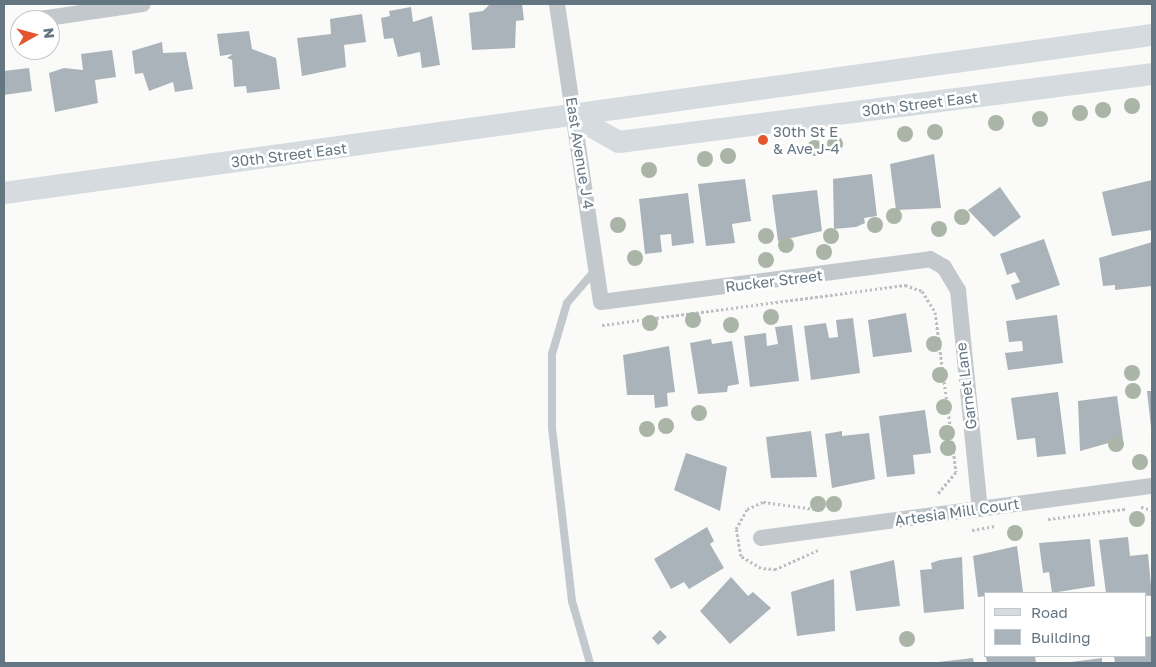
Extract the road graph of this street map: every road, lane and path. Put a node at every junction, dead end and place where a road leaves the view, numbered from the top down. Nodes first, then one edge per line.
1 (143, 4) edge
2 (558, 4) edge
3 (60, 16) edge
4 (1152, 35) edge
5 (1152, 74) edge
6 (574, 117) junction
7 (4, 193) edge
8 (944, 267) joint
9 (597, 268) junction
10 (602, 302) joint
11 (602, 325) dead end
12 (1152, 486) edge
13 (930, 496) dead end
14 (1137, 508) dead end
15 (980, 509) junction
16 (1130, 509) dead end
17 (832, 510) dead end
18 (1152, 510) edge
19 (1040, 520) dead end
20 (1006, 524) dead end
21 (965, 531) dead end
22 (761, 538) dead end
23 (824, 548) dead end
24 (590, 663) edge

1 - 3 street
2 - 6 street, East Avenue J 4
4 - 6 main road, 30th Street East
5 - 6 main road, 30th Street East
6 - 7 main road, 30th Street East
6 - 9 street, East Avenue J 4
8 - 10 street, Rucker Street
8 - 15 street, Garnet Lane
9 - 10 street, East Avenue J 4
9 - 24 lane
11 - 13 path
12 - 15 street, Artesia Mill Court
14 - 18 path
15 - 22 street, Artesia Mill Court
16 - 19 path
17 - 23 path
20 - 21 path

